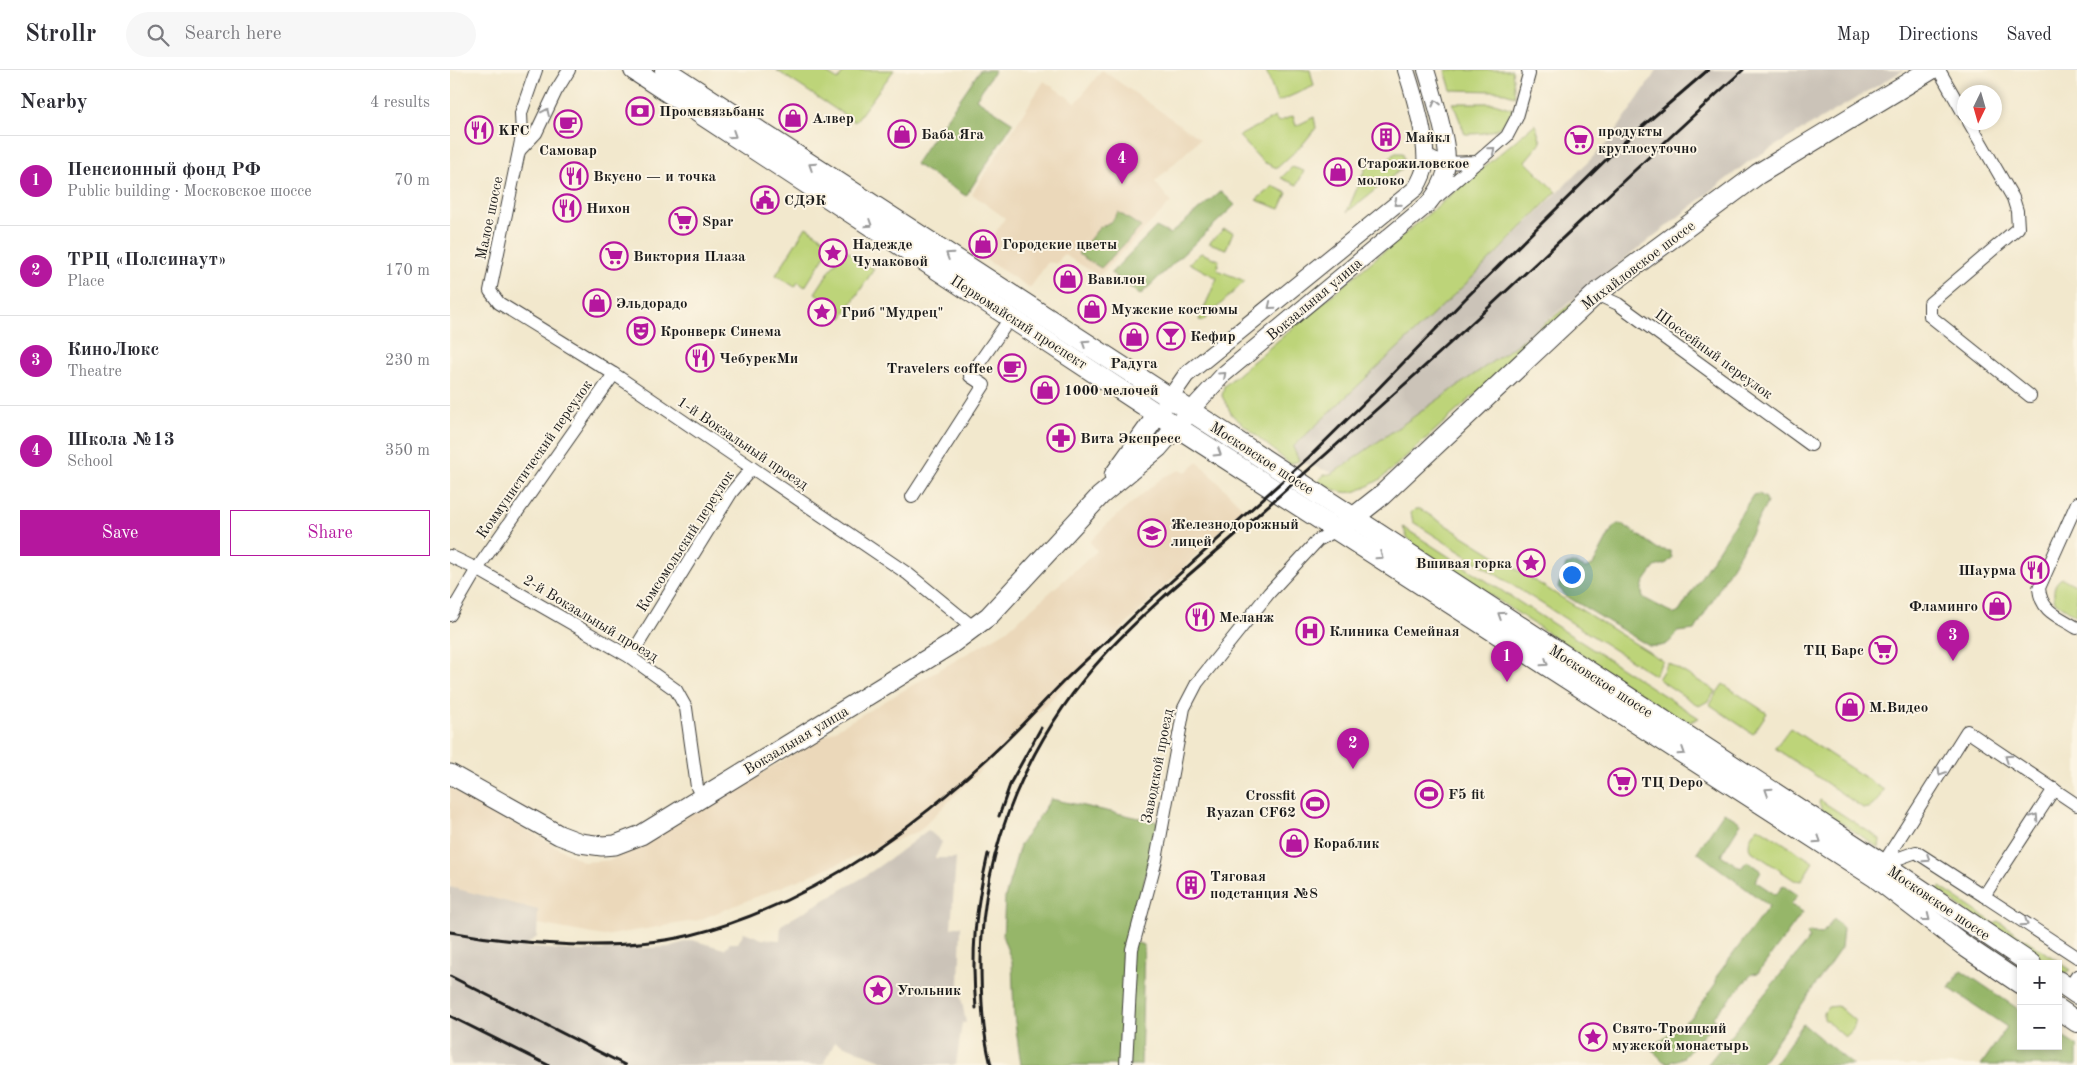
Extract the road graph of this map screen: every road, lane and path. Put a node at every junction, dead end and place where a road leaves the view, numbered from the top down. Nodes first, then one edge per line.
1 (536, 70) edge
2 (569, 70) edge
3 (634, 70) edge
4 (665, 70) edge
5 (1406, 70) edge
6 (1426, 70) edge
7 (1930, 70) edge
8 (1939, 70) edge
9 (1530, 71) edge
10 (1957, 102) edge
11 (1974, 130) edge
12 (519, 151) junction
13 (1426, 154) junction
14 (1447, 162) junction
15 (1478, 162) junction
16 (1428, 204) junction
17 (490, 291) joint
18 (1596, 294) junction
19 (1011, 317) junction
20 (614, 374) junction
21 (2030, 396) dead end
22 (1164, 406) junction
23 (1190, 411) junction
24 (1177, 427) junction
25 (1811, 445) dead end
26 (752, 468) junction
27 (1100, 496) junction
28 (912, 497) dead end
29 (2077, 503) edge
30 (1347, 524) junction
31 (450, 556) edge
32 (477, 569) junction
33 (450, 615) edge
34 (974, 628) junction
35 (2077, 628) edge
36 (630, 657) junction
37 (450, 774) edge
38 (2054, 790) junction
39 (702, 797) junction
40 (2077, 805) edge
41 (1879, 871) junction
42 (1984, 896) junction
43 (2077, 957) edge
44 (2024, 960) edge
45 (2017, 981) edge
46 (2062, 1013) edge
47 (2077, 1022) edge
48 (1126, 1065) edge

1 - 12 street, Малое шоссе
12 -> 2 street
3 -> 19 main road, Первомайский проспект
22 -> 4 main road, Первомайский проспект
5 - 13 street, Вокзальная улица
14 -> 6 street, Вокзальная улица
7 - 18 main road, Михайловское шоссе
8 - 10 street
15 -> 9 street
11 - 21 street
12 - 17 street, Малое шоссе
13 - 14 street
13 -> 22 street, Вокзальная улица
14 - 15 street
14 - 16 street, Вокзальная улица
15 - 16 street
23 -> 16 street, Вокзальная улица
17 - 20 street, 1-й Вокзальный проезд
18 - 25 street, Шоссейный переулок
18 - 30 main road, Михайловское шоссе
19 - 22 main road, Первомайский проспект
19 - 28 street
20 - 26 street, 1-й Вокзальный проезд
20 - 32 street, Коммунистический переулок
22 - 23 main road, Московское шоссе
22 - 24 main road, Первомайский проспект
22 - 27 main road, Вокзальная улица
23 - 24 main road, Вокзальная улица
23 - 30 main road, Московское шоссе
24 - 27 main road, Вокзальная улица
24 -> 30 main road, Московское шоссе
26 - 34 street, 1-й Вокзальный проезд
26 - 36 street, Комсомольский переулок
27 - 34 main road, Вокзальная улица
29 - 35 street
30 - 41 main road, Московское шоссе
30 - 48 street, Заводской проезд
31 - 32 street, 2-й Вокзальный проезд
32 - 33 street, Коммунистический переулок
32 - 36 street, 2-й Вокзальный проезд
34 - 39 main road, Вокзальная улица
36 - 39 street, 2-й Вокзальный проезд
37 - 39 main road, Вокзальная улица
38 - 40 street
38 -> 41 street
42 -> 38 street
41 -> 42 street
41 - 44 main road, Московское шоссе
41 -> 45 main road, Московское шоссе
42 -> 43 street
46 - 47 main road

